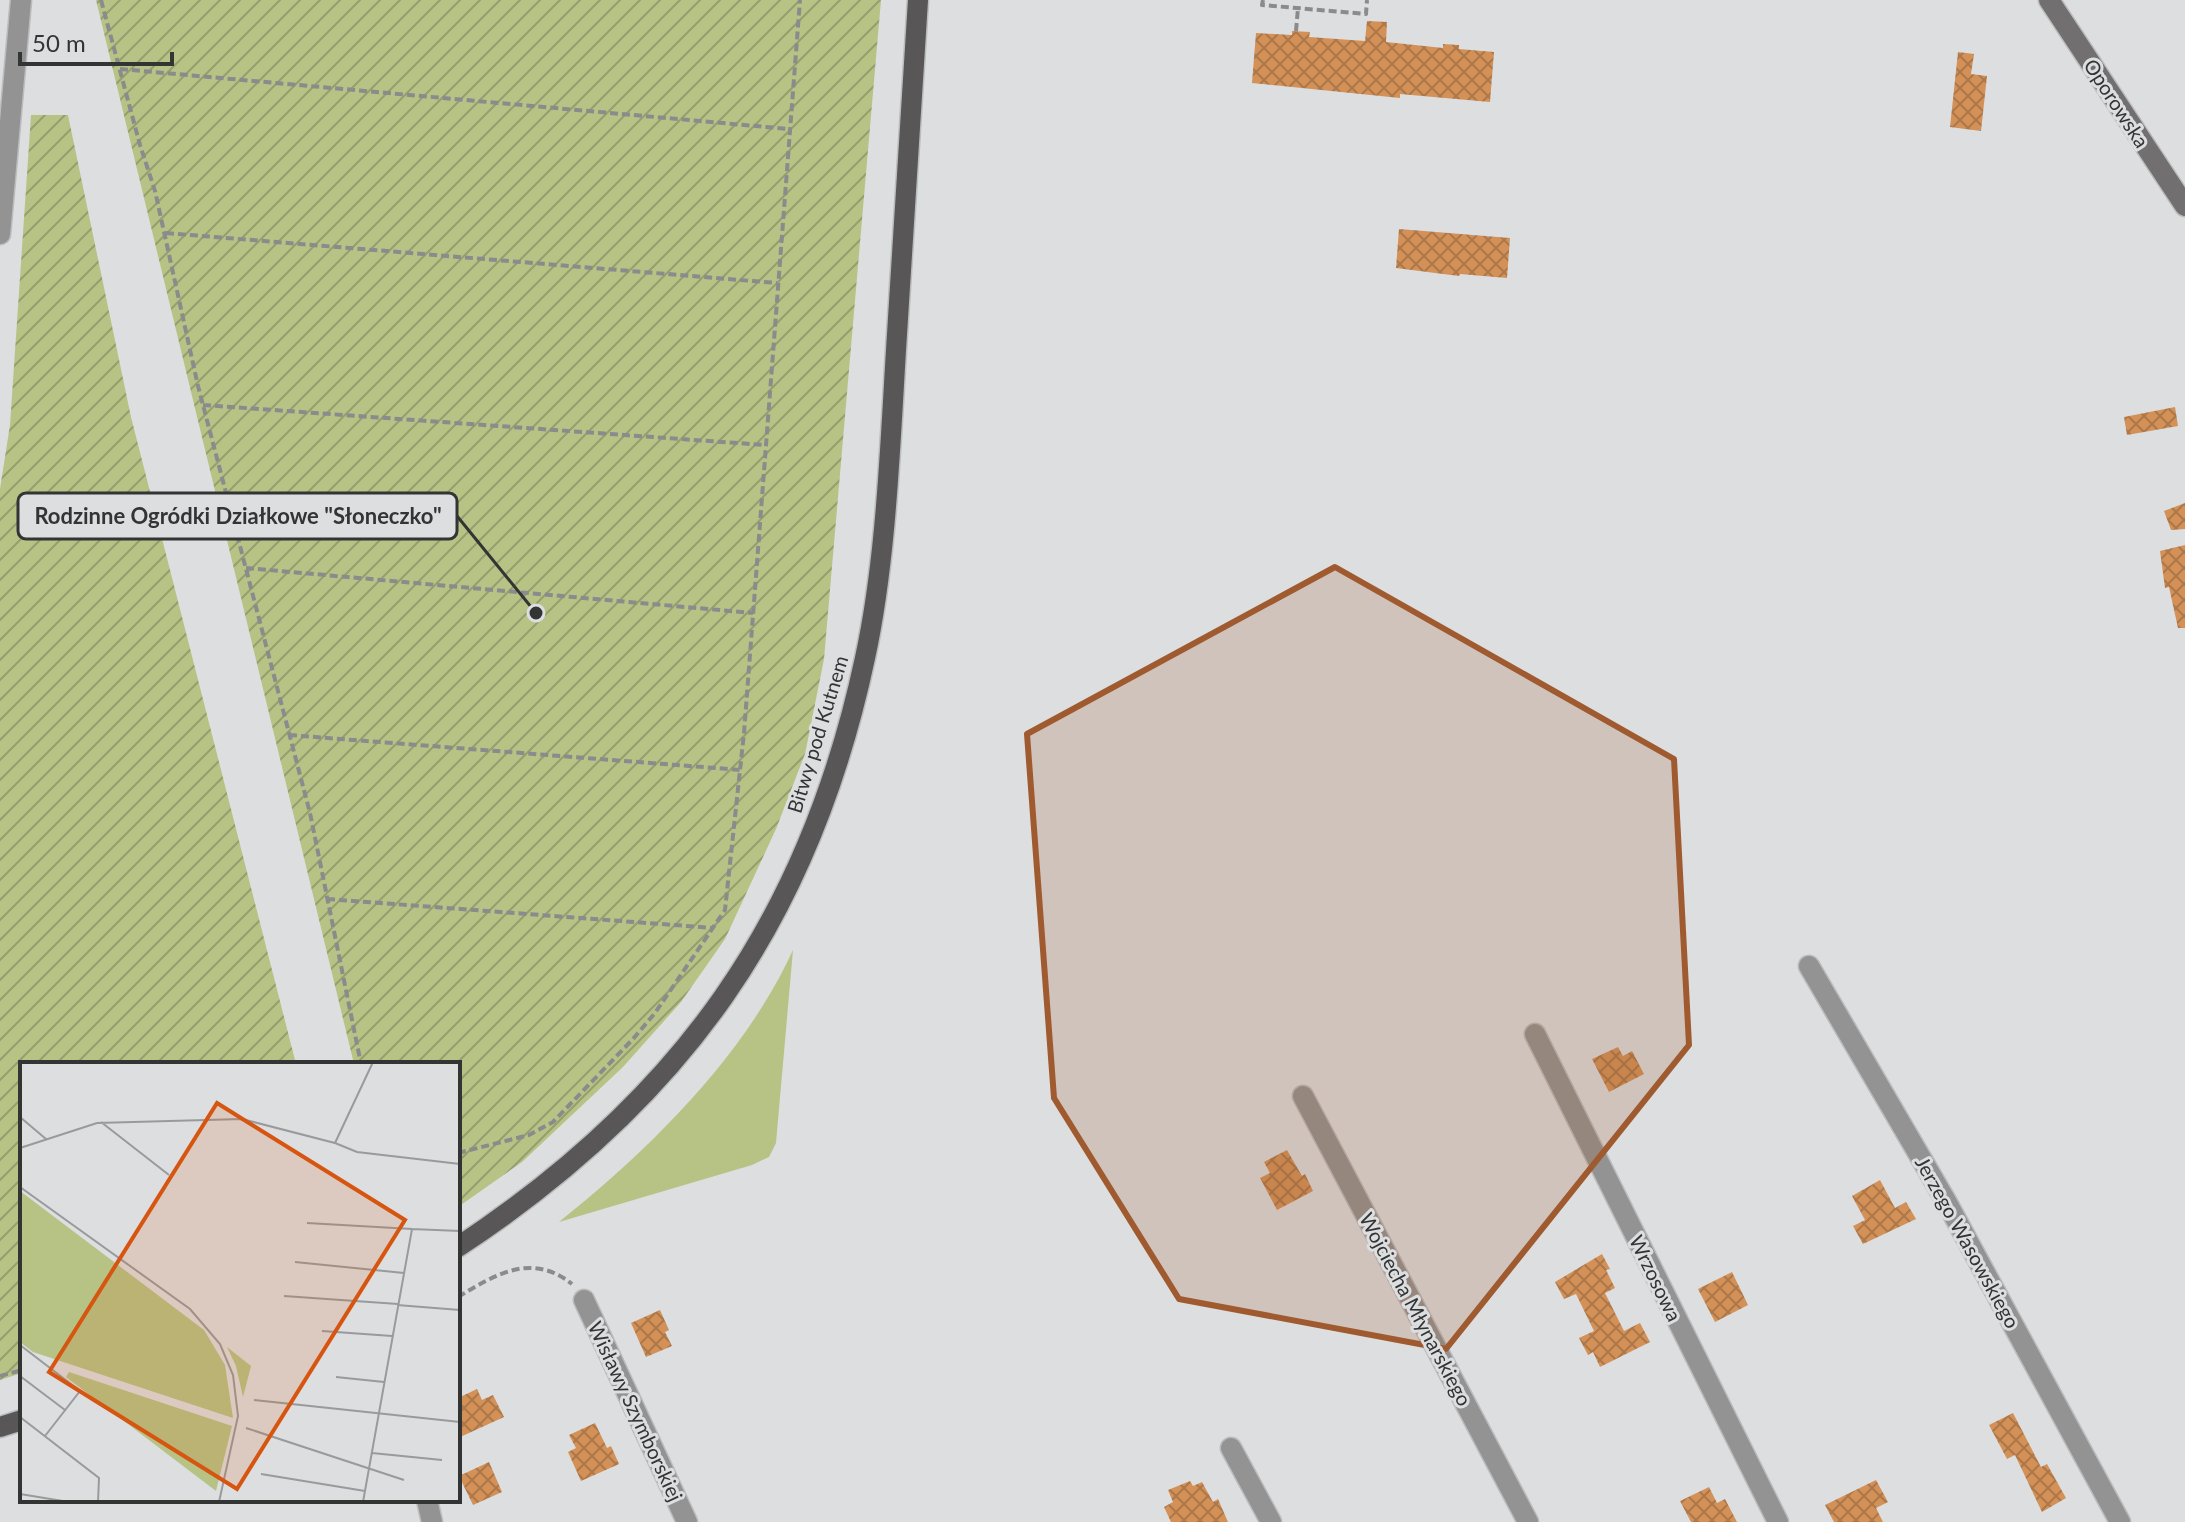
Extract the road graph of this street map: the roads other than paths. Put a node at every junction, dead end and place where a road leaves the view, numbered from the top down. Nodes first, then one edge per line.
1 (21, 0) edge
2 (918, 0) edge
3 (2049, 0) edge
4 (2185, 206) edge
5 (0, 234) edge
6 (1809, 966) dead end
7 (1535, 1034) dead end
8 (1303, 1096) dead end
9 (460, 1246) edge
10 (584, 1300) road end
11 (20, 1421) edge
12 (0, 1427) edge
13 (1231, 1448) dead end
14 (427, 1502) edge
15 (432, 1522) edge
16 (687, 1522) edge
17 (1271, 1522) edge
18 (1528, 1522) edge
19 (1778, 1522) edge
20 (2120, 1522) edge

1 - 5 street
2 - 9 main road, Bitwy pod Kutnem
3 - 4 street, Oporowska
6 - 20 street, Jerzego Wasowskiego
7 - 19 street, Wrzosowa
8 - 18 street, Wojciecha Młynarskiego
10 - 16 street, Wisławy Szymborskiej
11 - 12 main road
13 - 17 street
14 - 15 street

